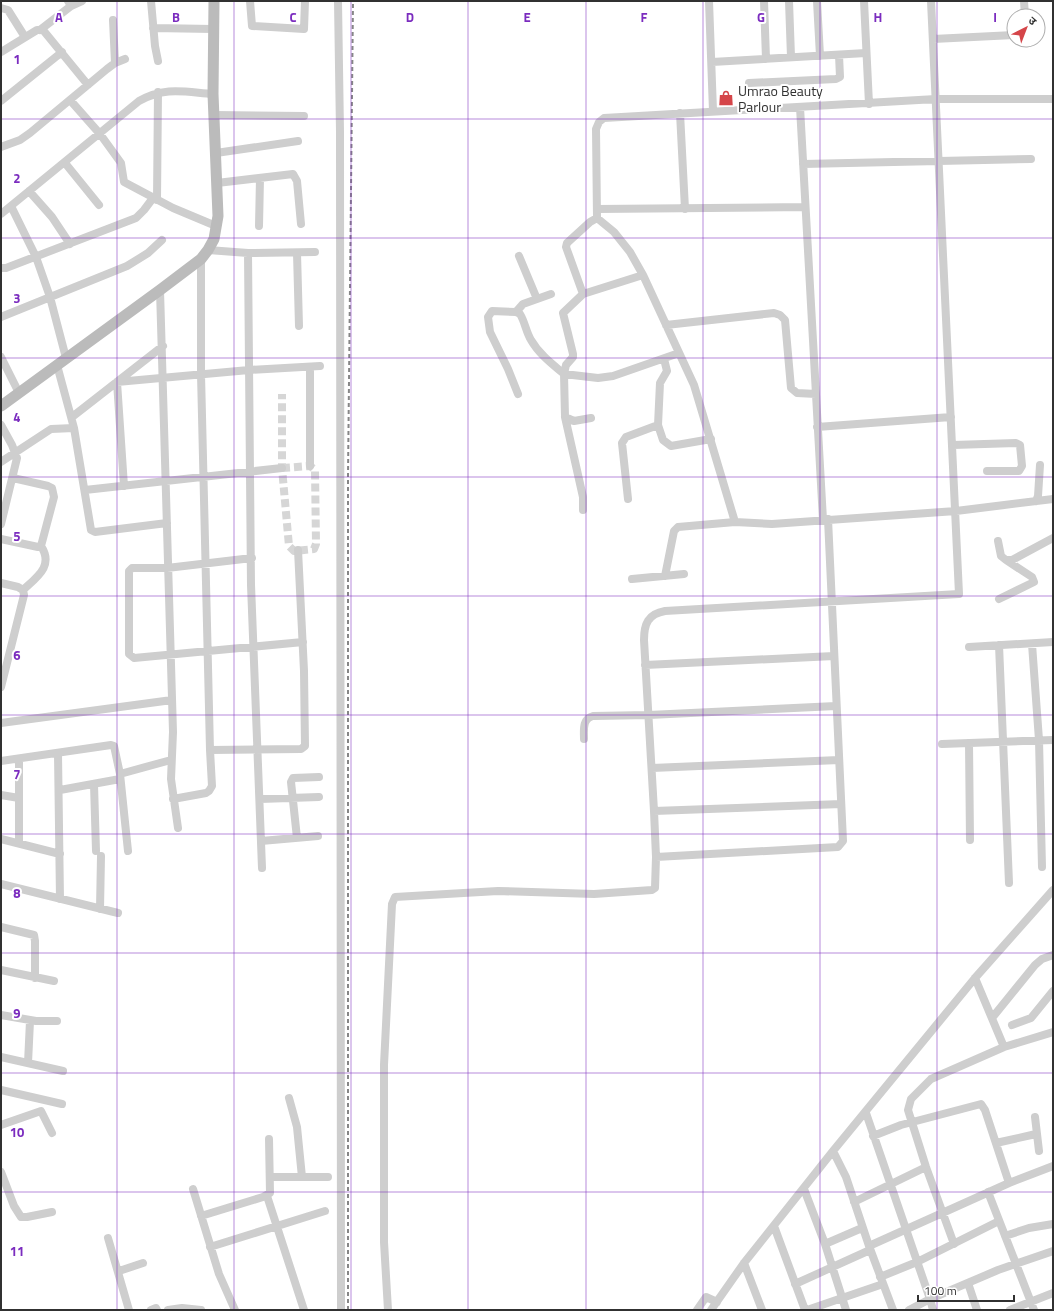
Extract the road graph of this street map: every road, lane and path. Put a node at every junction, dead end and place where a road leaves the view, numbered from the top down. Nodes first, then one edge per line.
1 (82, 1) edge
2 (151, 1) edge
3 (214, 1) edge
4 (250, 1) edge
5 (305, 1) edge
6 (338, 1) edge
7 (709, 1) edge
8 (764, 1) edge
9 (789, 1) edge
10 (817, 1) edge
11 (864, 1) edge
12 (931, 1) edge
13 (70, 4) edge
14 (1, 8) edge
15 (113, 20) dead end
16 (153, 28) junction
17 (213, 29) junction
18 (40, 30) junction
19 (1006, 35) edge
20 (25, 37) junction
21 (933, 39) junction
22 (1, 52) edge
23 (62, 52) junction
24 (866, 53) junction
25 (839, 55) junction
26 (820, 56) junction
27 (791, 58) junction
28 (125, 59) dead end
29 (766, 59) junction
30 (158, 61) dead end
31 (115, 62) junction
32 (712, 62) junction
33 (749, 83) dead end
34 (88, 85) junction
35 (158, 92) junction
36 (213, 94) junction
37 (936, 99) junction
38 (1053, 99) edge
39 (70, 100) junction
40 (1, 101) edge
41 (869, 104) junction
42 (800, 107) junction
43 (713, 111) junction
44 (680, 113) junction
45 (214, 115) junction
46 (304, 116) dead end
47 (100, 134) junction
48 (298, 141) dead end
49 (1, 147) edge
50 (216, 153) junction
51 (1031, 159) dead end
52 (939, 160) junction
53 (65, 163) junction
54 (803, 164) junction
55 (260, 178) junction
56 (217, 183) junction
57 (29, 191) junction
58 (155, 199) junction
59 (99, 205) dead end
60 (11, 206) junction
61 (805, 208) junction
62 (685, 209) junction
63 (597, 213) junction
64 (1, 214) edge
65 (301, 224) dead end
66 (216, 226) junction
67 (259, 226) dead end
68 (162, 240) dead end
69 (70, 244) junction
70 (316, 252) dead end
71 (248, 253) junction
72 (297, 253) junction
73 (204, 254) junction
74 (518, 256) dead end
75 (36, 257) junction
76 (1, 268) edge
77 (643, 275) junction
78 (160, 290) junction
79 (551, 294) dead end
80 (583, 294) junction
81 (50, 297) junction
82 (537, 299) junction
83 (516, 312) junction
84 (1, 317) edge
85 (666, 325) junction
86 (299, 326) dead end
87 (163, 346) junction
88 (679, 353) junction
89 (1, 357) edge
90 (664, 359) junction
91 (62, 361) junction
92 (320, 366) dead end
93 (310, 367) junction
94 (249, 370) junction
95 (201, 374) junction
96 (564, 374) junction
97 (162, 377) junction
98 (117, 382) junction
99 (19, 392) junction
100 (518, 394) dead end
101 (816, 394) junction
102 (1, 406) edge
103 (72, 417) junction
104 (565, 417) junction
105 (951, 417) junction
106 (591, 418) dead end
107 (1, 425) edge
108 (658, 425) junction
109 (818, 427) junction
110 (74, 428) junction
111 (711, 439) junction
112 (952, 445) junction
113 (15, 452) junction
114 (1, 462) edge
115 (1040, 465) dead end
116 (310, 466) dead end
117 (282, 468) tunnel mouth
118 (250, 471) junction
119 (987, 471) dead end
120 (204, 476) junction
121 (13, 478) junction
122 (166, 480) junction
123 (124, 486) junction
124 (85, 490) junction
125 (628, 499) dead end
126 (1053, 499) edge
127 (1036, 501) junction
128 (583, 510) dead end
129 (956, 511) junction
130 (826, 520) junction
131 (735, 522) junction
132 (167, 523) junction
133 (1, 524) edge
134 (1053, 538) edge
135 (1, 540) edge
136 (998, 541) dead end
137 (41, 546) junction
138 (298, 550) dead end
139 (252, 558) junction
140 (1006, 560) junction
141 (205, 563) junction
142 (167, 568) junction
143 (684, 574) dead end
144 (665, 576) junction
145 (632, 579) dead end
146 (1, 583) edge
147 (23, 590) junction
148 (999, 599) dead end
149 (833, 602) junction
150 (303, 642) junction
151 (1053, 642) edge
152 (1032, 644) junction
153 (999, 645) junction
154 (253, 647) junction
155 (970, 647) dead end
156 (208, 650) junction
157 (169, 654) junction
158 (834, 656) junction
159 (645, 665) junction
160 (1, 687) edge
161 (172, 700) junction
162 (836, 706) junction
163 (649, 715) junction
164 (1, 723) edge
165 (584, 739) dead end
166 (1039, 740) junction
167 (1053, 740) edge
168 (1003, 742) junction
169 (969, 743) junction
170 (942, 744) dead end
171 (210, 750) junction
172 (258, 750) junction
173 (58, 754) junction
174 (19, 759) junction
175 (171, 760) junction
176 (839, 760) junction
177 (1, 761) edge
178 (652, 768) junction
179 (120, 777) junction
180 (319, 777) dead end
181 (94, 784) junction
182 (60, 790) junction
183 (1, 795) edge
184 (319, 797) dead end
185 (19, 798) junction
186 (173, 798) junction
187 (293, 798) junction
188 (260, 799) junction
189 (841, 804) junction
190 (654, 811) junction
191 (178, 828) dead end
192 (318, 836) dead end
193 (297, 838) junction
194 (1, 839) edge
195 (970, 840) dead end
196 (261, 841) junction
197 (19, 843) junction
198 (128, 850) dead end
199 (60, 854) junction
200 (656, 857) junction
201 (262, 868) dead end
202 (1042, 868) dead end
203 (1009, 883) dead end
204 (1, 884) edge
205 (1053, 890) edge
206 (60, 899) junction
207 (100, 909) junction
208 (118, 913) dead end
209 (1, 927) edge
210 (1053, 955) edge
211 (1, 970) edge
212 (35, 978) junction
213 (975, 978) junction
214 (54, 981) dead end
215 (1053, 991) edge
216 (1, 1014) edge
217 (992, 1018) junction
218 (30, 1021) junction
219 (57, 1021) dead end
220 (1012, 1025) dead end
221 (1053, 1032) edge
222 (1004, 1047) junction
223 (1, 1057) edge
224 (28, 1063) junction
225 (62, 1071) dead end
226 (1, 1090) edge
227 (289, 1098) dead end
228 (62, 1104) dead end
229 (866, 1113) junction
230 (1035, 1117) dead end
231 (912, 1122) junction
232 (1, 1125) edge
233 (52, 1133) dead end
234 (1036, 1134) junction
235 (873, 1136) junction
236 (269, 1139) dead end
237 (996, 1143) junction
238 (1039, 1151) dead end
239 (833, 1152) junction
240 (1053, 1166) edge
241 (926, 1167) junction
242 (1, 1172) edge
243 (271, 1177) junction
244 (302, 1177) junction
245 (328, 1177) dead end
246 (890, 1183) junction
247 (1008, 1183) junction
248 (193, 1189) dead end
249 (804, 1189) junction
250 (988, 1192) junction
251 (267, 1196) junction
252 (854, 1202) junction
253 (325, 1211) dead end
254 (52, 1212) dead end
255 (942, 1214) junction
256 (201, 1216) junction
257 (999, 1221) junction
258 (1053, 1224) edge
259 (277, 1226) junction
260 (774, 1226) junction
261 (862, 1228) junction
262 (906, 1231) junction
263 (1005, 1236) junction
264 (108, 1238) dead end
265 (825, 1244) junction
266 (954, 1244) junction
267 (210, 1247) junction
268 (869, 1248) junction
269 (1053, 1251) edge
270 (917, 1262) junction
271 (143, 1263) dead end
272 (744, 1263) junction
273 (1015, 1264) junction
274 (833, 1267) junction
275 (119, 1271) junction
276 (882, 1280) junction
277 (968, 1283) junction
278 (795, 1284) junction
279 (1053, 1293) edge
280 (842, 1298) junction
281 (930, 1299) junction
282 (716, 1302) junction
283 (1032, 1306) edge
284 (129, 1310) edge
285 (151, 1310) edge
286 (157, 1310) edge
287 (168, 1310) edge
288 (201, 1310) edge
289 (235, 1310) edge
290 (304, 1310) edge
291 (341, 1310) edge
292 (388, 1310) edge
293 (697, 1310) edge
294 (711, 1310) edge
295 (762, 1310) edge
296 (806, 1310) edge
297 (846, 1310) edge
298 (893, 1310) edge
299 (909, 1310) edge
300 (933, 1310) edge
301 (977, 1310) edge
302 (1010, 1310) edge

1 - 13 street
2 - 16 street
3 - 17 street
4 - 5 street
6 - 291 street
7 - 32 street
8 - 29 street
9 - 27 street
10 - 26 street
11 - 24 street
12 - 21 street
13 - 18 street
14 - 20 street
15 - 31 street
16 - 17 street
16 - 30 street
17 - 36 street
18 - 20 street
18 - 23 street
19 - 21 street
20 - 22 street
21 - 37 street
23 - 34 street
23 - 40 street
24 - 25 street
24 - 41 street
25 - 26 street
25 - 33 street
26 - 27 street
27 - 29 street
28 - 31 street
29 - 32 street
31 - 34 street
32 - 43 street
34 - 39 street
35 - 36 street
35 - 47 street
35 - 58 street
36 - 45 street
37 - 38 street
37 - 41 street
37 - 52 street
39 - 47 street
39 - 49 street
41 - 42 street
42 - 43 street
42 - 54 street
43 - 44 street
44 - 62 street
44 - 63 street
45 - 46 street
45 - 50 street
47 - 53 street
47 - 58 street
48 - 50 street
50 - 56 street
51 - 52 street
52 - 54 street
52 - 105 street
53 - 57 street
53 - 59 street
54 - 61 street
55 - 56 street
55 - 65 street
55 - 67 street
56 - 66 street
57 - 60 street
57 - 69 street
58 - 66 street
58 - 69 street
60 - 64 street
60 - 75 street
61 - 62 street
61 - 101 street
62 - 63 street
63 - 77 street
63 - 80 street
66 - 73 street
68 - 81 street
69 - 75 street
70 - 72 street
71 - 72 street
71 - 73 street
71 - 94 street
72 - 86 street
73 - 78 street
73 - 95 street
74 - 82 street
75 - 76 street
75 - 81 street
77 - 80 street
77 - 85 street
78 - 87 street
78 - 91 street
79 - 82 street
80 - 96 street
81 - 84 street
81 - 91 street
82 - 83 street
83 - 96 street
83 - 100 street
85 - 88 street
85 - 101 street
87 - 97 street
87 - 98 street
88 - 90 street
88 - 111 street
89 - 99 street
90 - 96 street
90 - 108 street
91 - 99 street
91 - 103 street
92 - 93 street
93 - 94 street
93 - 116 street
94 - 95 street
94 - 118 street
95 - 97 street
95 - 120 street
96 - 104 street
97 - 98 street
97 - 122 street
98 - 103 street
98 - 123 street
99 - 102 street
101 - 109 street
103 - 110 street
104 - 106 street
104 - 128 street
105 - 109 street
105 - 112 street
107 - 113 street
108 - 111 street
108 - 125 street
109 - 130 street
110 - 113 street
110 - 124 street
111 - 131 street
112 - 119 street
112 - 129 street
113 - 114 street
113 - 121 street
115 - 127 street
117 - 118 street
118 - 120 street
118 - 139 street
120 - 122 street
120 - 141 street
121 - 133 street
121 - 137 street
122 - 123 street
122 - 132 street
123 - 124 street
124 - 132 street
126 - 127 street
127 - 129 street
129 - 130 street
129 - 149 street
130 - 131 street
130 - 149 street
131 - 144 street
132 - 142 street
134 - 140 street
135 - 137 street
136 - 140 street
137 - 147 street
138 - 150 street
139 - 141 street
139 - 154 street
140 - 148 street
141 - 142 street
141 - 156 street
142 - 157 street
142 - 157 street
143 - 144 street
144 - 145 street
146 - 147 street
147 - 160 street
149 - 158 street
149 - 159 street
150 - 154 street
150 - 172 street
151 - 152 street
152 - 153 street
152 - 166 street
153 - 155 street
153 - 168 street
154 - 156 street
154 - 172 street
156 - 157 street
156 - 171 street
157 - 161 street
158 - 159 street
158 - 162 street
159 - 163 street
161 - 164 street
161 - 175 street
162 - 163 street
162 - 176 street
163 - 165 street
163 - 178 street
166 - 167 street
166 - 168 street
166 - 202 street
168 - 169 street
168 - 203 street
169 - 170 street
169 - 195 street
171 - 172 street
171 - 186 street
172 - 188 street
173 - 174 street
173 - 179 street
173 - 182 street
174 - 177 street
174 - 185 street
175 - 179 street
175 - 186 street
176 - 178 street
176 - 189 street
178 - 190 street
179 - 181 street
179 - 198 street
180 - 187 street
181 - 182 street
181 - 207 street
182 - 199 street
183 - 185 street
184 - 187 street
185 - 197 street
186 - 191 street
187 - 188 street
187 - 193 street
188 - 196 street
189 - 190 street
189 - 200 street
190 - 200 street
192 - 193 street
193 - 196 street
194 - 197 street
196 - 201 street
197 - 199 street
199 - 206 street
200 - 292 street
204 - 206 street
205 - 213 street
206 - 207 street
207 - 208 street
209 - 212 street
210 - 217 street
211 - 212 street
212 - 214 street
213 - 217 street
213 - 229 street
215 - 220 street
216 - 218 street
217 - 222 street
218 - 219 street
218 - 224 street
221 - 222 street
222 - 231 street
223 - 224 street
224 - 225 street
226 - 228 street
227 - 244 street
229 - 235 street
229 - 239 street
230 - 234 street
231 - 235 street
231 - 237 street
231 - 241 street
232 - 233 street
234 - 237 street
234 - 238 street
235 - 246 street
236 - 243 street
237 - 247 street
239 - 249 street
239 - 252 street
240 - 247 street
241 - 246 street
241 - 255 street
242 - 254 street
243 - 244 street
243 - 251 street
244 - 245 street
246 - 252 street
246 - 262 street
247 - 250 street
248 - 256 street
249 - 260 street
249 - 265 street
250 - 255 street
250 - 257 street
251 - 256 street
251 - 259 street
252 - 261 street
253 - 259 street
255 - 262 street
255 - 266 street
256 - 267 street
257 - 263 street
257 - 266 street
258 - 263 street
259 - 267 street
259 - 290 street
260 - 272 street
260 - 278 street
261 - 265 street
261 - 268 street
262 - 268 street
262 - 270 street
263 - 273 street
264 - 275 street
265 - 274 street
266 - 270 street
267 - 289 street
268 - 274 street
268 - 276 street
269 - 273 street
270 - 276 street
270 - 281 street
271 - 275 street
272 - 282 street
272 - 295 street
273 - 277 street
273 - 283 street
274 - 278 street
274 - 280 street
275 - 284 street
276 - 280 street
276 - 298 street
277 - 281 street
277 - 301 street
278 - 296 street
279 - 283 street
280 - 296 street
280 - 297 street
281 - 299 street
281 - 300 street
282 - 293 street
282 - 294 street
283 - 302 street
285 - 286 street
287 - 288 street

